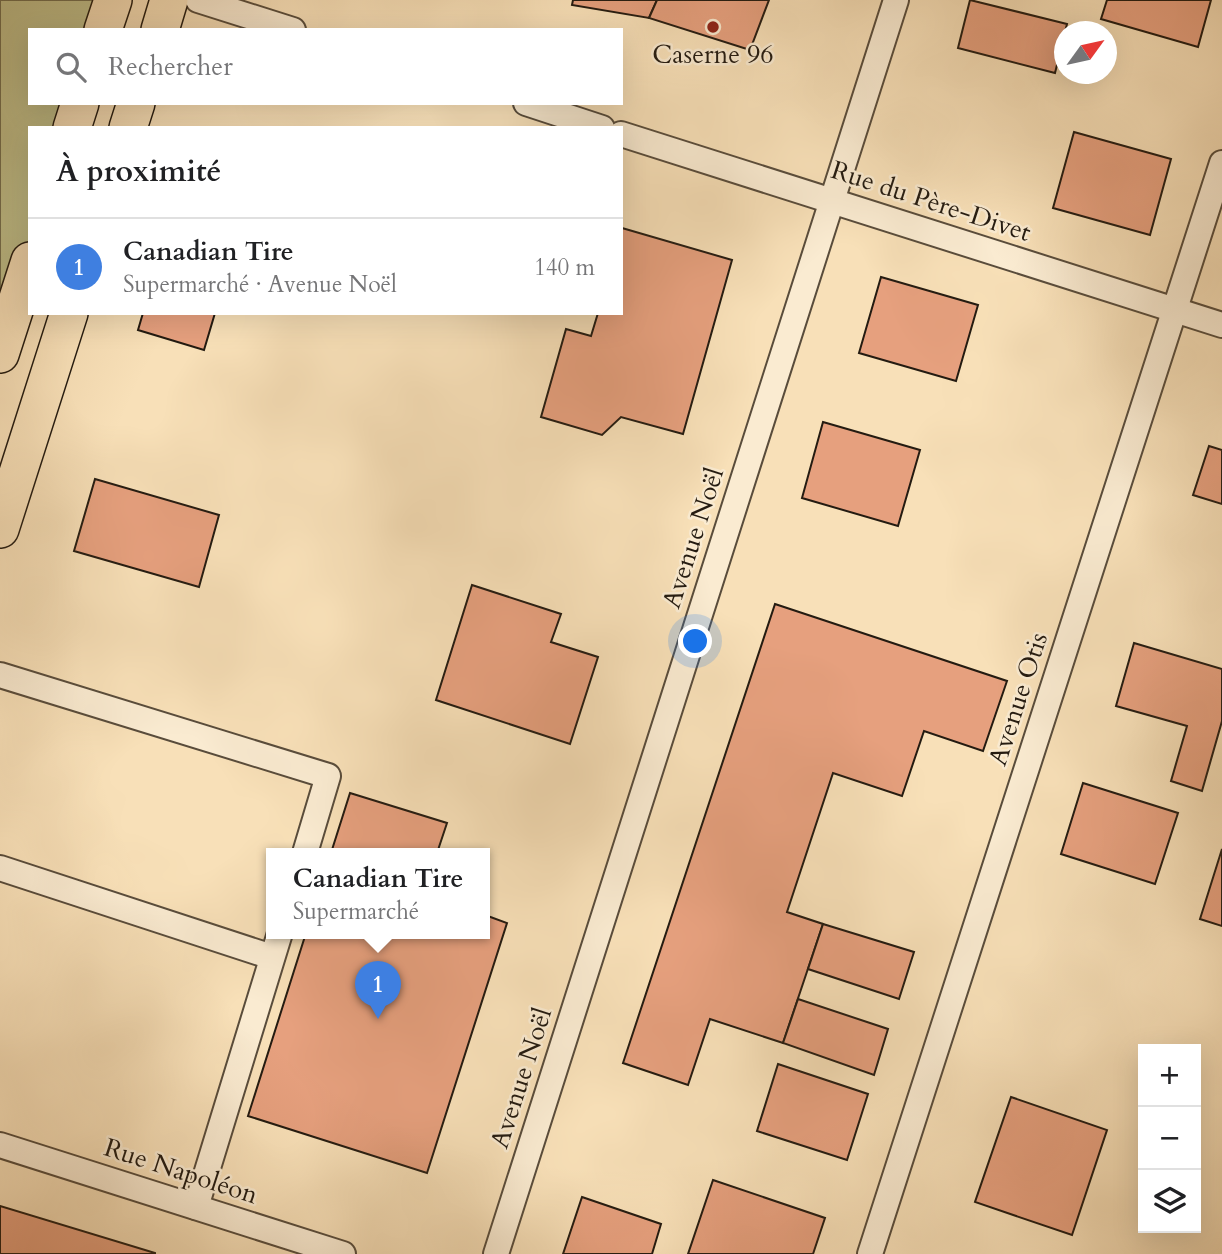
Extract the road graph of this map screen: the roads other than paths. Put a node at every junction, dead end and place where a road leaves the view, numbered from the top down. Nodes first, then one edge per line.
1 (113, 0) edge
2 (169, 0) edge
3 (198, 0) edge
4 (896, 0) edge
5 (104, 28) edge
6 (161, 28) edge
7 (287, 28) edge
8 (79, 105) edge
9 (135, 105) edge
10 (532, 105) edge
11 (73, 126) edge
12 (129, 126) edge
13 (596, 126) edge
14 (623, 135) edge
15 (1222, 163) edge
16 (831, 201) junction
17 (28, 267) edge
18 (1175, 310) junction
19 (68, 315) edge
20 (1222, 325) edge
21 (0, 354) edge
22 (0, 529) edge
23 (0, 675) edge
24 (306, 848) edge
25 (0, 868) edge
26 (278, 939) edge
27 (272, 957) junction
28 (0, 1144) edge
29 (196, 1207) junction
30 (343, 1254) edge
31 (496, 1254) edge
32 (870, 1254) edge

1 - 5 highway
2 - 6 highway
3 - 7 street
4 - 16 street, Avenue Noël
8 - 11 highway
9 - 12 highway
10 - 13 street
14 - 16 street, Rue du Père-Divet
15 - 18 street, Avenue Otis
16 - 18 street, Rue du Père-Divet
16 - 31 street, Avenue Noël
17 - 21 highway
18 - 20 street, Rue du Père-Divet
18 - 32 street, Avenue Otis
19 - 22 highway
23 - 24 street
25 - 27 street
26 - 27 street
27 - 29 street
28 - 29 street, Rue Napoléon
29 - 30 street, Rue Napoléon

